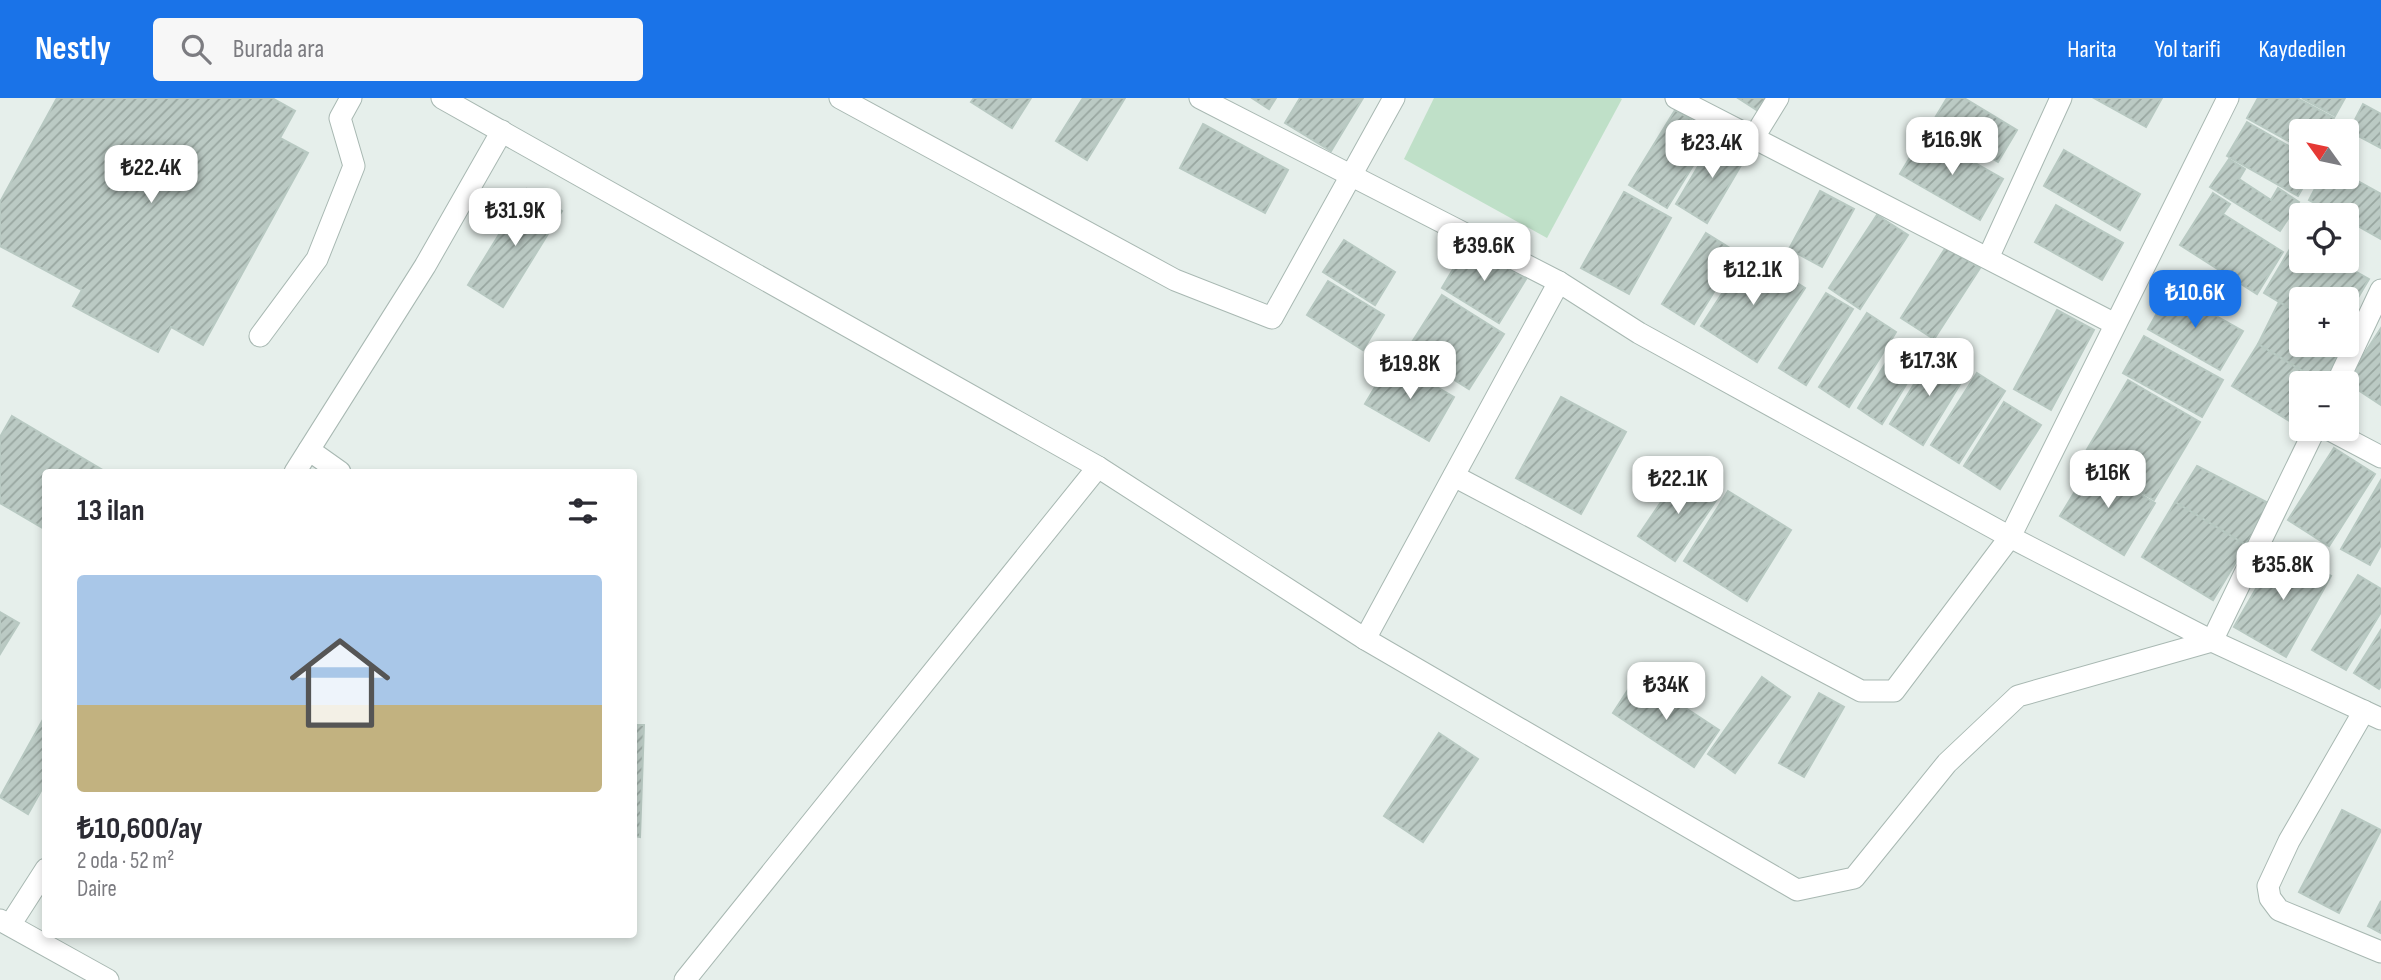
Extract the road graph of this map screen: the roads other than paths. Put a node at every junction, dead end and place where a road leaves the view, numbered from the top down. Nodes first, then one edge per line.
1 (351, 98) edge
2 (442, 98) edge
3 (840, 98) edge
4 (1200, 98) edge
5 (1394, 98) edge
6 (1676, 98) edge
7 (1778, 98) edge
8 (2061, 98) edge
9 (2228, 98) edge
10 (502, 131) junction
11 (1754, 137) junction
12 (1351, 172) junction
13 (1988, 258) junction
14 (1559, 282) junction
15 (2381, 290) edge
16 (2115, 324) junction
17 (260, 336) dead end
18 (2343, 371) edge
19 (2309, 441) edge
20 (2351, 441) edge
21 (309, 450) junction
22 (2381, 457) edge
23 (1098, 467) junction
24 (297, 469) edge
25 (336, 469) edge
26 (1454, 475) junction
27 (2010, 537) junction
28 (1366, 639) junction
29 (2212, 641) junction
30 (2372, 715) edge
31 (42, 874) edge
32 (5, 923) edge
33 (2381, 952) edge
34 (108, 980) edge
35 (685, 980) edge

1 - 17 street
2 - 10 street
3 - 12 street
4 - 12 street
5 - 12 street
6 - 11 street
7 - 11 street
8 - 13 street
9 - 16 street
10 - 21 street
10 - 23 street
11 - 13 street
12 - 14 street
13 - 16 street
14 - 26 street
14 - 27 street
15 - 18 street
16 - 27 street
19 - 29 street
20 - 22 street
21 - 24 street
21 - 25 street
23 - 28 street
23 - 35 street
26 - 27 street
26 - 28 street
27 - 29 street
28 - 29 street
29 - 30 street
30 - 33 street
31 - 32 street
32 - 34 street

